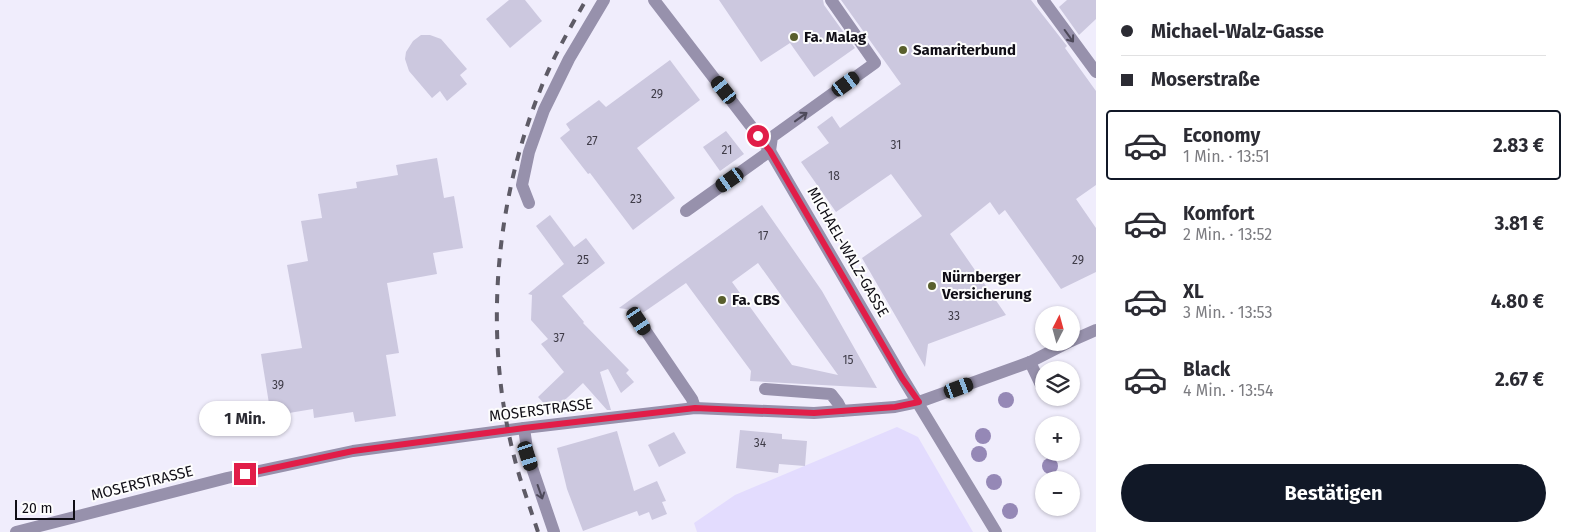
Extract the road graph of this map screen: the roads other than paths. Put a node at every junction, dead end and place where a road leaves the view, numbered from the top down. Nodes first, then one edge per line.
1 (604, 0) edge
2 (654, 0) edge
3 (831, 0) edge
4 (1043, 0) edge
5 (1096, 72) edge
6 (770, 151) junction
7 (529, 203) dead end
8 (686, 211) dead end
9 (639, 321) dead end
10 (1096, 330) edge
11 (1080, 337) edge
12 (1052, 351) edge
13 (1030, 362) junction
14 (1035, 374) edge
15 (765, 389) dead end
16 (919, 402) junction
17 (695, 408) junction
18 (842, 411) junction
19 (524, 428) junction
20 (16, 532) edge
21 (554, 532) edge
22 (996, 532) edge

1 - 7 street
2 - 6 street, MICHAEL-WALZ-GASSE
6 -> 3 street
4 -> 5 street
6 - 8 street
6 - 16 street, MICHAEL-WALZ-GASSE
9 - 17 street
10 - 11 street, MOSERSTRASSE
12 - 13 street, MOSERSTRASSE
13 - 14 street
13 - 16 street, MOSERSTRASSE
15 - 18 street
16 - 18 street, MOSERSTRASSE
16 - 22 street, MICHAEL-WALZ-GASSE
17 - 18 street, MOSERSTRASSE
17 - 19 street, MOSERSTRASSE
19 - 20 street, MOSERSTRASSE
19 -> 21 street

